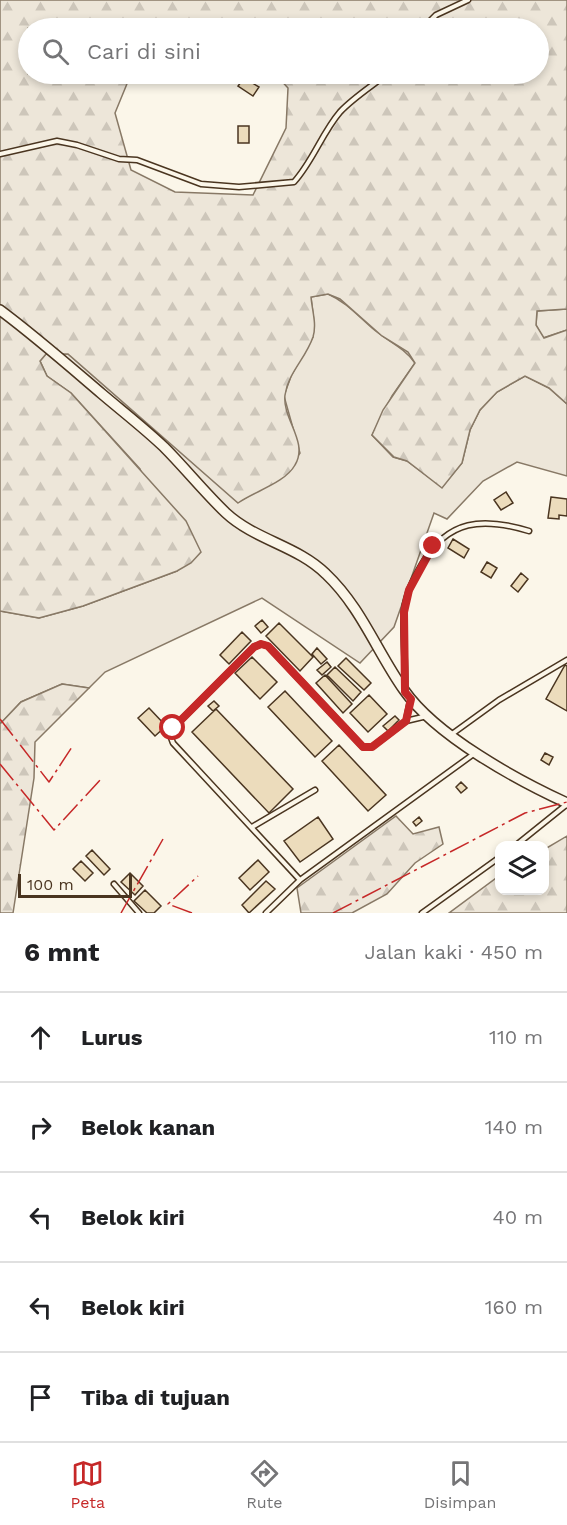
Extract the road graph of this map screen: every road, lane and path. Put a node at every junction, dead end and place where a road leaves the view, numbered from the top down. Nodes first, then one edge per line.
1 (468, 0) edge
2 (433, 18) edge
3 (375, 84) edge
4 (0, 154) edge
5 (0, 310) edge
6 (529, 531) dead end
7 (567, 660) edge
8 (408, 695) junction
9 (428, 715) junction
10 (406, 721) junction
11 (452, 735) junction
12 (476, 752) junction
13 (315, 790) dead end
14 (567, 804) edge
15 (252, 827) junction
16 (521, 841) edge
17 (495, 861) edge
18 (300, 880) junction
19 (114, 884) dead end
20 (139, 913) edge
21 (266, 913) edge
22 (422, 913) edge

1 - 2 lane
3 - 4 lane
5 - 8 main road
6 - 8 lane
7 - 11 lane
8 - 9 main road
8 - 10 lane
9 - 10 lane
9 - 11 main road
10 - 15 lane
11 - 12 main road
12 - 14 main road
12 - 18 lane
13 - 15 lane
14 - 16 lane
15 - 18 lane
17 - 22 lane
18 - 21 lane
19 - 20 lane

